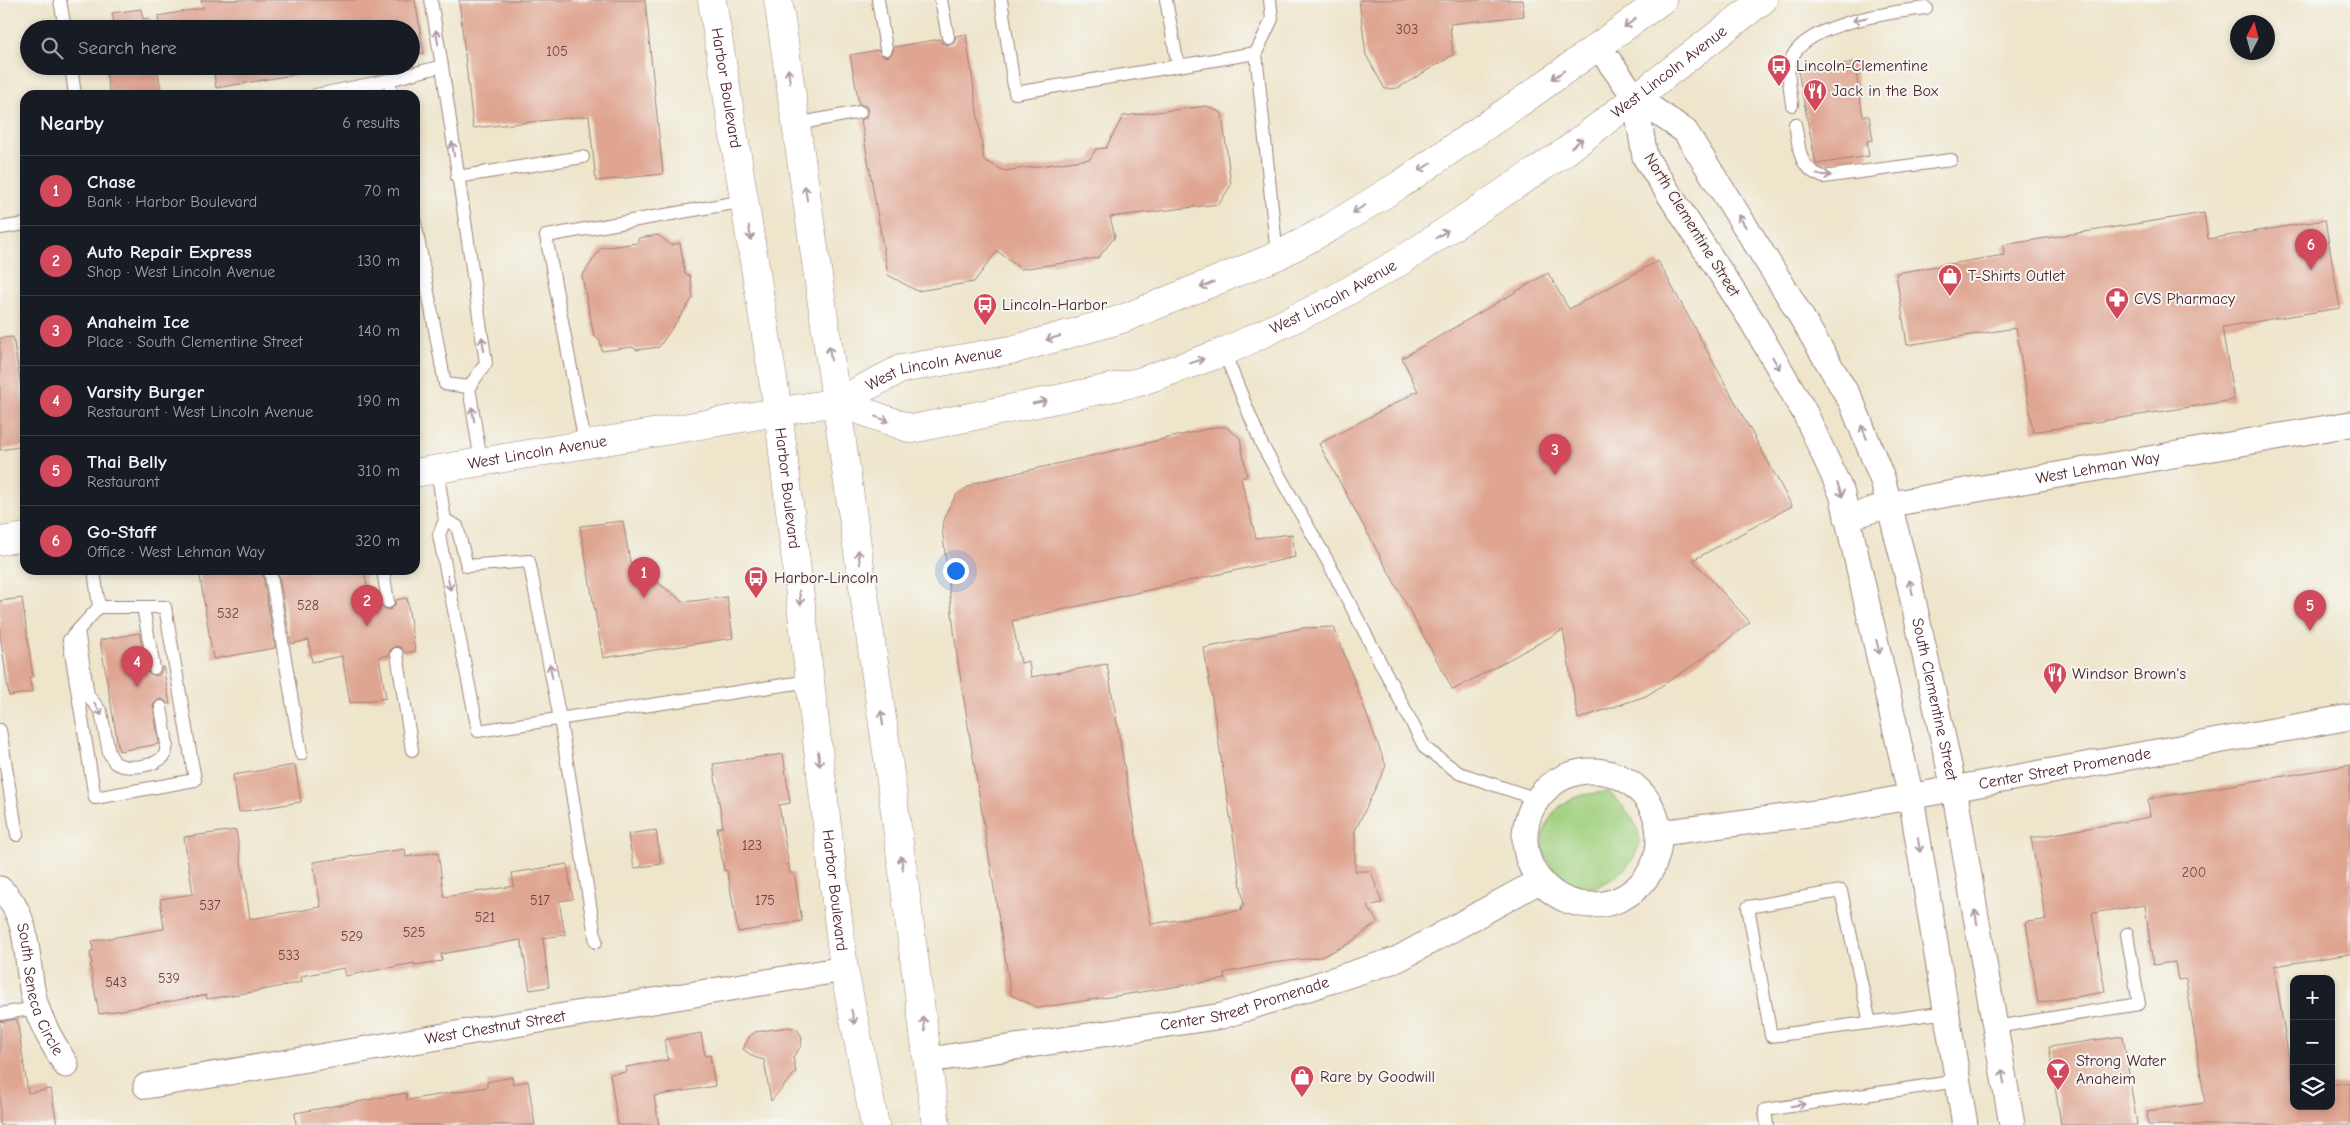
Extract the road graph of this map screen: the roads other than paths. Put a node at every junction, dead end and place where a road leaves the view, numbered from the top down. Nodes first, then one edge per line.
1 (60, 0) edge
2 (431, 0) edge
3 (712, 0) edge
4 (778, 0) edge
5 (878, 0) edge
6 (941, 0) edge
7 (1001, 0) edge
8 (1166, 0) edge
9 (1270, 0) edge
10 (1662, 0) edge
11 (1763, 0) edge
12 (1926, 8) dead end
13 (63, 20) edge
14 (948, 37) dead end
15 (1598, 46) junction
16 (886, 49) dead end
17 (1256, 53) junction
18 (442, 66) junction
19 (1178, 66) junction
20 (420, 72) edge
21 (72, 75) edge
22 (408, 75) edge
23 (389, 80) junction
24 (74, 90) edge
25 (340, 90) edge
26 (391, 90) edge
27 (1635, 97) junction
28 (1792, 104) dead end
29 (860, 112) dead end
30 (796, 124) junction
31 (1795, 124) dead end
32 (583, 157) dead end
33 (1951, 160) dead end
34 (458, 177) junction
35 (745, 202) junction
36 (20, 225) edge
37 (0, 228) edge
38 (420, 249) edge
39 (1277, 256) junction
40 (1789, 296) joint
41 (1224, 352) junction
42 (469, 387) junction
43 (837, 402) junction
44 (778, 410) junction
45 (2350, 424) edge
46 (585, 443) junction
47 (481, 462) junction
48 (426, 471) edge
49 (1891, 504) junction
50 (1847, 518) junction
51 (446, 520) junction
52 (20, 538) edge
53 (0, 541) edge
54 (95, 575) edge
55 (271, 575) edge
56 (384, 575) edge
57 (388, 602) dead end
58 (99, 607) junction
59 (143, 607) junction
60 (78, 630) junction
61 (397, 654) dead end
62 (154, 668) dead end
63 (810, 681) junction
64 (161, 707) dead end
65 (2350, 717) edge
66 (560, 719) junction
67 (0, 730) edge
68 (412, 750) dead end
69 (301, 754) dead end
70 (1954, 789) junction
71 (1911, 797) junction
72 (1537, 799) junction
73 (1660, 833) junction
74 (17, 835) dead end
75 (1539, 881) junction
76 (0, 889) edge
77 (2127, 934) dead end
78 (596, 942) dead end
79 (844, 969) junction
80 (36, 1008) junction
81 (1947, 1012) junction
82 (0, 1014) edge
83 (1870, 1023) junction
84 (1995, 1027) junction
85 (929, 1060) junction
86 (66, 1064) dead end
87 (1958, 1081) junction
88 (146, 1086) dead end
89 (875, 1125) edge
90 (936, 1125) edge
91 (1767, 1125) edge
92 (1966, 1125) edge
93 (2012, 1125) edge

1 - 13 lane
18 -> 2 lane
3 - 35 main road, Harbor Boulevard
30 -> 4 main road
5 - 16 lane
6 - 14 lane
7 - 19 lane
8 - 19 lane
9 - 17 lane
10 -> 15 main road, West Lincoln Avenue
11 - 27 main road, West Lincoln Avenue
12 -> 28 lane
15 - 27 street, North Clementine Street
15 -> 39 main road, West Lincoln Avenue
17 - 19 lane
17 - 39 lane
18 - 20 lane
34 -> 18 lane
21 - 24 lane
22 - 23 lane
23 - 25 lane
23 - 26 lane
40 -> 27 street, North Clementine Street
41 -> 27 main road, West Lincoln Avenue
27 -> 50 street, North Clementine Street
29 - 30 lane
43 -> 30 main road
31 -> 33 lane
32 - 34 lane
42 -> 34 lane
35 -> 44 main road, Harbor Boulevard
35 - 46 lane
36 - 37 lane
38 - 42 lane
39 -> 43 main road, West Lincoln Avenue
49 -> 40 street, South Clementine Street
43 -> 41 main road, West Lincoln Avenue
41 - 72 lane
47 -> 42 lane
43 - 44 main road, West Lincoln Avenue
85 -> 43 main road
44 - 46 main road, West Lincoln Avenue
44 -> 63 main road, Harbor Boulevard
45 - 49 street, West Lehman Way
46 - 47 main road, West Lincoln Avenue
47 - 48 main road, West Lincoln Avenue
48 - 51 lane
49 - 50 street, West Lehman Way
70 -> 49 street, South Clementine Street
50 -> 71 street
66 -> 51 lane
51 -> 66 lane
52 - 53 main road
54 - 58 lane
55 - 69 lane
56 - 57 lane
58 - 59 lane
58 - 60 lane
59 - 60 lane
59 - 62 lane
60 -> 64 lane
61 - 68 lane
63 - 66 lane
63 -> 79 main road, Harbor Boulevard
65 - 70 street, Center Street Promenade
66 - 78 lane
67 - 74 lane
70 - 71 street, Center Street Promenade
84 -> 70 street, South Clementine Street
71 - 73 street, Center Street Promenade
71 -> 81 street
72 - 73 street
72 - 75 street
73 - 75 street
75 - 85 street, Center Street Promenade
76 - 80 street, South Seneca Circle
77 - 84 lane
79 - 88 street, West Chestnut Street
79 -> 89 main road, Harbor Boulevard
80 - 82 lane
80 - 86 street, South Seneca Circle
81 - 83 lane
81 - 87 street
83 - 83 lane
93 -> 84 street, South Clementine Street
85 - 90 main road
91 -> 87 lane
87 - 92 street

